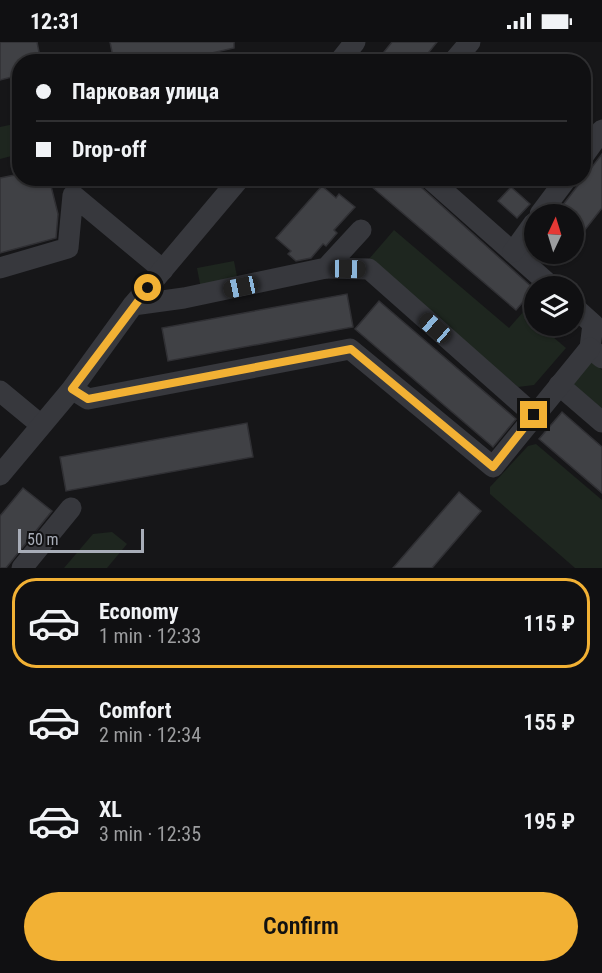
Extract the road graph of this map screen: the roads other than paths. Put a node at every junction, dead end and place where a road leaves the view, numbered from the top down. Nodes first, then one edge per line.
1 (356, 42) edge
2 (470, 42) edge
3 (346, 54) edge
4 (460, 54) edge
5 (602, 130) edge
6 (591, 145) edge
7 (233, 186) edge
8 (438, 186) edge
9 (561, 186) edge
10 (548, 204) edge
11 (361, 230) dead end
12 (524, 237) edge
13 (513, 252) junction
14 (0, 268) edge
15 (326, 268) junction
16 (163, 270) junction
17 (540, 276) edge
18 (133, 306) junction
19 (597, 319) edge
20 (596, 353) edge
21 (559, 386) junction
22 (72, 389) junction
23 (0, 391) edge
24 (534, 415) junction
25 (602, 422) edge
26 (42, 425) junction
27 (0, 475) edge
28 (71, 508) dead end
29 (22, 568) edge

1 - 3 street
2 - 4 street
5 - 6 street
7 - 16 street
8 - 13 street
9 - 10 street
11 - 15 street
12 - 13 street
13 - 17 street
14 - 16 street
15 - 18 street
15 - 24 street
16 - 18 street
18 - 22 street
19 - 20 street
20 - 21 street
21 - 24 street
21 - 25 street
22 - 24 street
22 - 26 street
23 - 26 street
26 - 27 street
28 - 29 street

